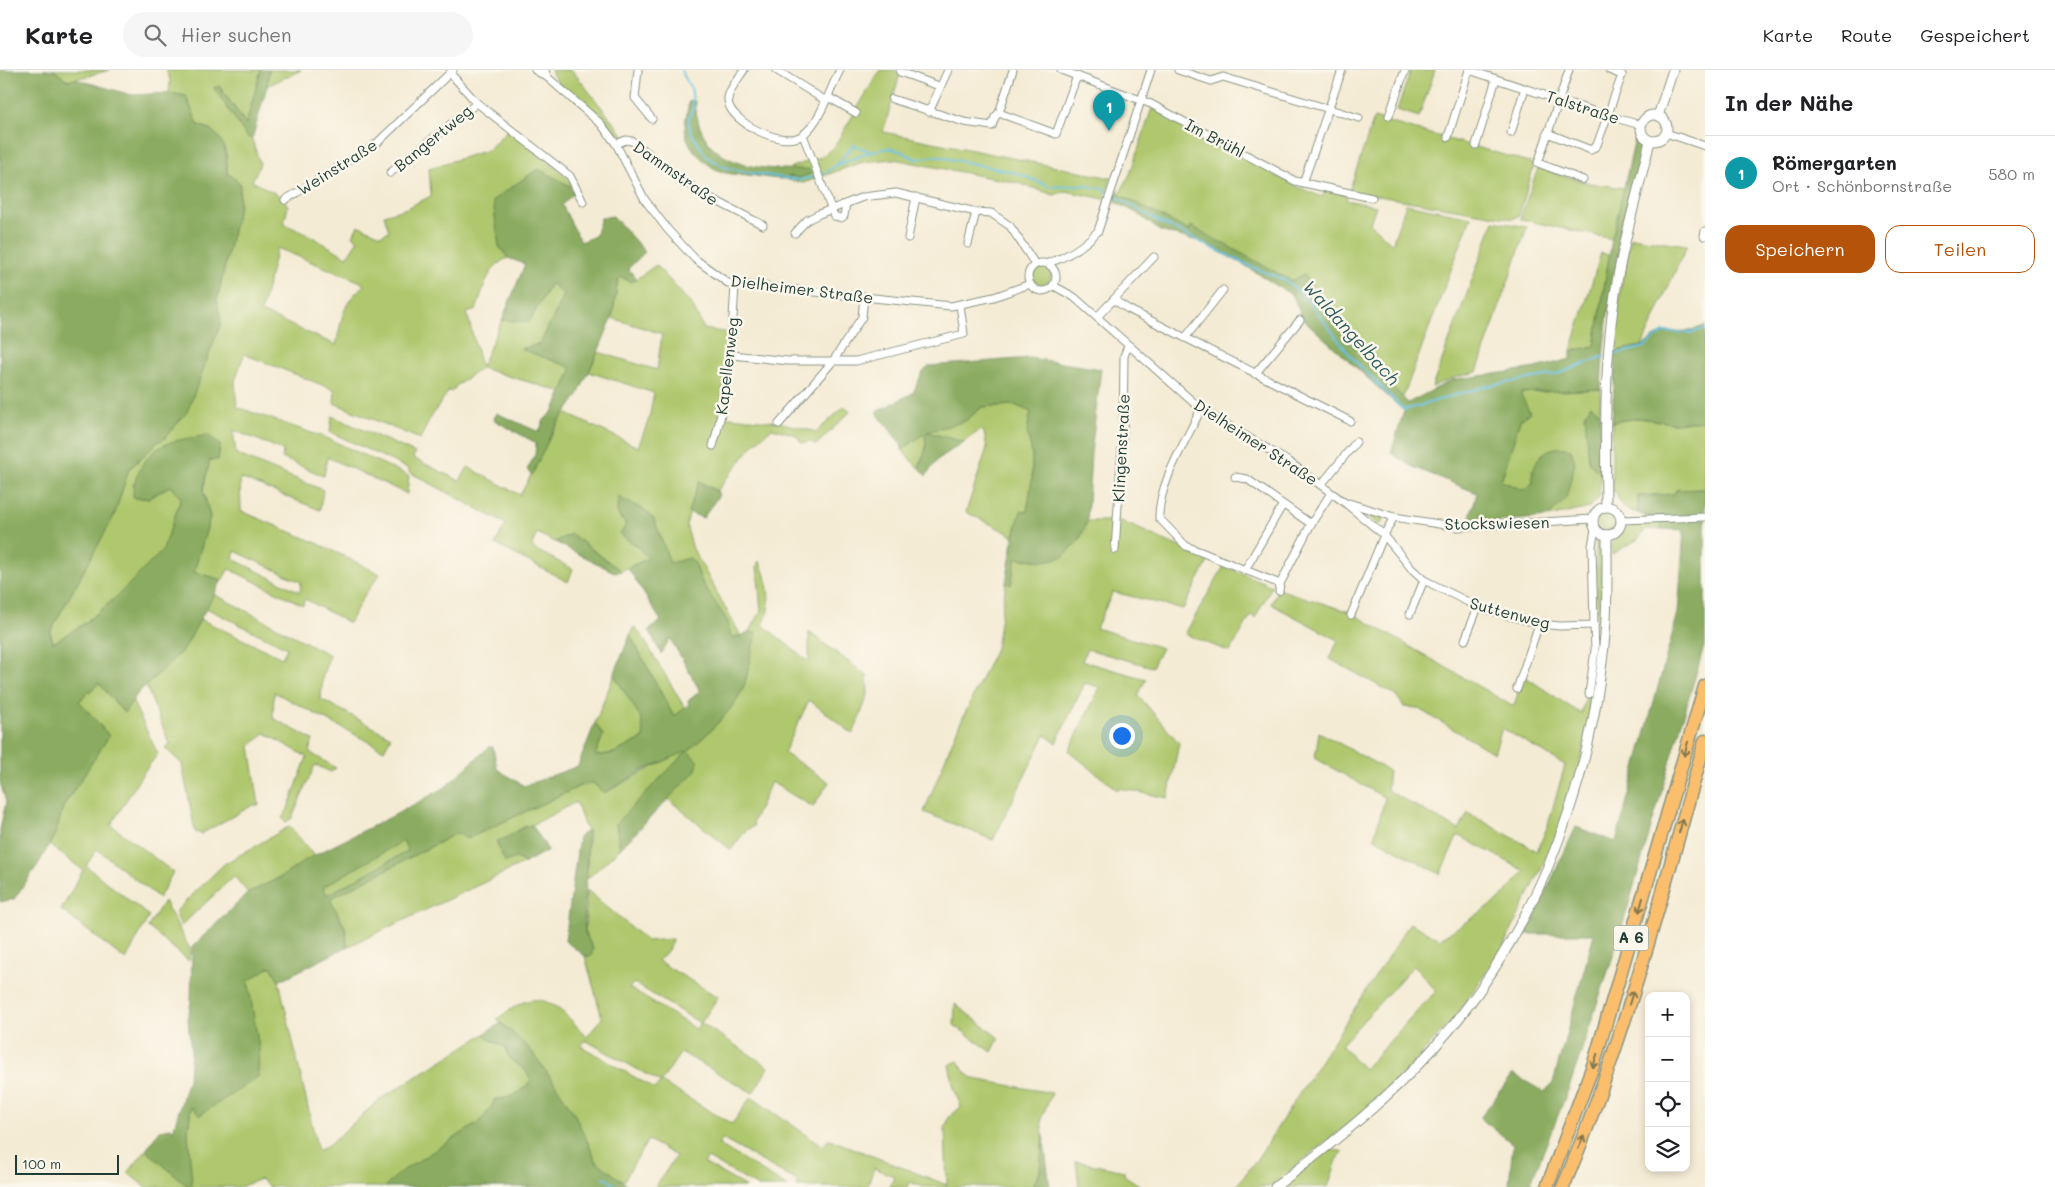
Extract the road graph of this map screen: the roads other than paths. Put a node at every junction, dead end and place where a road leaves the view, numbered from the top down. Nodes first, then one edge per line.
1 (535, 70) edge
2 (638, 70) edge
3 (744, 70) edge
4 (776, 70) edge
5 (840, 70) edge
6 (948, 70) edge
7 (1013, 70) edge
8 (1061, 70) edge
9 (1151, 70) edge
10 (1178, 70) edge
11 (1218, 70) edge
12 (1342, 70) edge
13 (1405, 70) edge
14 (1569, 70) edge
15 (1609, 70) edge
16 (1673, 70) edge
17 (452, 72) edge
18 (900, 72) dead end
19 (546, 74) edge
20 (1077, 76) junction
21 (1216, 79) junction
22 (1496, 79) junction
23 (939, 86) junction
24 (1525, 88) junction
25 (827, 99) junction
26 (892, 99) dead end
27 (1559, 99) junction
28 (1142, 100) junction
29 (477, 103) junction
30 (1329, 108) junction
31 (928, 112) junction
32 (856, 113) dead end
33 (999, 113) junction
34 (1389, 116) dead end
35 (1608, 116) junction
36 (1658, 116) junction
37 (1359, 118) dead end
38 (652, 119) dead end
39 (1642, 125) junction
40 (1511, 133) dead end
41 (1547, 133) junction
42 (1666, 133) junction
43 (803, 135) junction
44 (1448, 137) dead end
45 (1650, 141) junction
46 (616, 144) junction
47 (1476, 145) dead end
48 (1705, 146) edge
49 (390, 173) dead end
50 (1583, 180) dead end
51 (1303, 183) junction
52 (916, 197) junction
53 (1372, 198) dead end
54 (285, 200) dead end
55 (583, 202) dead end
56 (846, 204) junction
57 (830, 210) junction
58 (976, 212) junction
59 (763, 225) dead end
60 (796, 234) dead end
61 (908, 238) dead end
62 (968, 244) dead end
63 (1154, 257) dead end
64 (1060, 259) junction
65 (1048, 263) junction
66 (1035, 264) junction
67 (1056, 270) junction
68 (735, 284) junction
69 (1030, 284) junction
70 (1054, 286) junction
71 (1223, 290) dead end
72 (864, 296) junction
73 (1114, 300) junction
74 (960, 305) junction
75 (1096, 317) junction
76 (1300, 320) dead end
77 (1185, 338) junction
78 (1128, 346) junction
79 (732, 355) junction
80 (833, 361) junction
81 (1255, 374) junction
82 (1201, 409) junction
83 (1350, 421) dead end
84 (779, 424) dead end
85 (1356, 442) dead end
86 (713, 446) dead end
87 (1235, 477) dead end
88 (1320, 485) junction
89 (1331, 493) junction
90 (1344, 502) junction
91 (1282, 506) junction
92 (1606, 506) junction
93 (1394, 517) junction
94 (1705, 517) edge
95 (1592, 519) junction
96 (1621, 520) junction
97 (1311, 524) junction
98 (1594, 533) junction
99 (1384, 535) junction
100 (1607, 535) junction
101 (1115, 550) dead end
102 (1245, 570) junction
103 (1424, 580) junction
104 (1478, 607) junction
105 (1410, 614) dead end
106 (1351, 615) dead end
107 (1539, 624) junction
108 (1594, 625) junction
109 (1465, 640) dead end
110 (1705, 686) edge
111 (1517, 689) dead end
112 (1589, 694) dead end
113 (1705, 741) edge
114 (1275, 1187) edge
115 (1547, 1187) edge
116 (1563, 1187) edge

1 - 19 street
2 - 38 street
3 - 43 street
4 - 25 street
5 - 25 street
6 - 23 street
7 - 33 street
8 - 20 street, Im Brühl
9 - 28 street
10 - 21 street
11 - 21 street
12 - 30 street
13 - 34 street
14 - 27 street
15 - 35 street
16 - 36 street
17 - 29 street
17 - 54 street, Weinstraße
18 - 23 street
19 - 46 street, Dielheimer Straße
20 - 28 street, Im Brühl
20 - 33 street
21 - 30 street
22 - 24 street, Talstraße
22 - 44 street, Talstraße
22 - 47 street
23 - 31 street
24 - 27 street, Talstraße
24 - 40 street
25 - 32 street
25 - 43 street
26 - 31 street
27 - 35 street, Talstraße
27 - 41 street
28 - 51 street, Im Brühl
28 - 64 street
29 - 49 street, Bangertweg
29 - 55 street
30 - 37 street
30 - 51 street
31 - 33 street
35 - 39 street, Talstraße
35 - 41 street
36 - 39 street
36 - 42 street
39 - 45 street
41 - 50 street
42 - 45 street
42 - 48 street
43 - 57 street
45 - 92 street
46 - 59 street, Dammstraße
46 - 68 street, Dielheimer Straße
51 - 53 street, Im Brühl
52 - 56 street
52 - 58 street
52 - 61 street
56 - 57 street
56 - 57 street
57 - 60 street
58 - 62 street
58 - 66 street
63 - 73 street
64 - 65 street
64 - 67 street
65 - 66 street
65 - 67 street
66 - 69 street
67 - 70 street
68 - 72 street, Dielheimer Straße
68 - 79 street, Kapellenweg
69 - 70 street, Dielheimer Straße
69 - 74 street, Dielheimer Straße
70 - 75 street, Dielheimer Straße
71 - 77 street
72 - 74 street, Dielheimer Straße
72 - 80 street
73 - 75 street
73 - 77 street
74 - 80 street
75 - 78 street, Dielheimer Straße
76 - 81 street
77 - 81 street
78 - 82 street, Dielheimer Straße
78 - 101 street, Klingenstraße
79 - 80 street
79 - 86 street, Kapellenweg
80 - 84 street
81 - 83 street
82 - 88 street, Dielheimer Straße
82 - 102 street
85 - 88 street
87 - 91 street
88 - 89 street, Dielheimer Straße
89 - 90 street, Dielheimer Straße
89 - 97 street
90 - 93 street, Stockswiesen
90 - 99 street, Suttenweg
91 - 97 street
91 - 102 street
92 - 95 street
92 - 96 street
93 - 95 street, Stockswiesen
93 - 99 street
94 - 96 street
95 - 98 street
96 - 100 street
97 - 102 street
98 - 100 street
98 - 108 street
99 - 103 street, Suttenweg
99 - 106 street
100 - 114 street
103 - 104 street, Suttenweg
103 - 105 street
104 - 107 street, Suttenweg
104 - 109 street
107 - 108 street, Suttenweg
107 - 111 street
108 - 112 street
110 -> 115 highway, A 6
116 -> 113 highway, A 6

